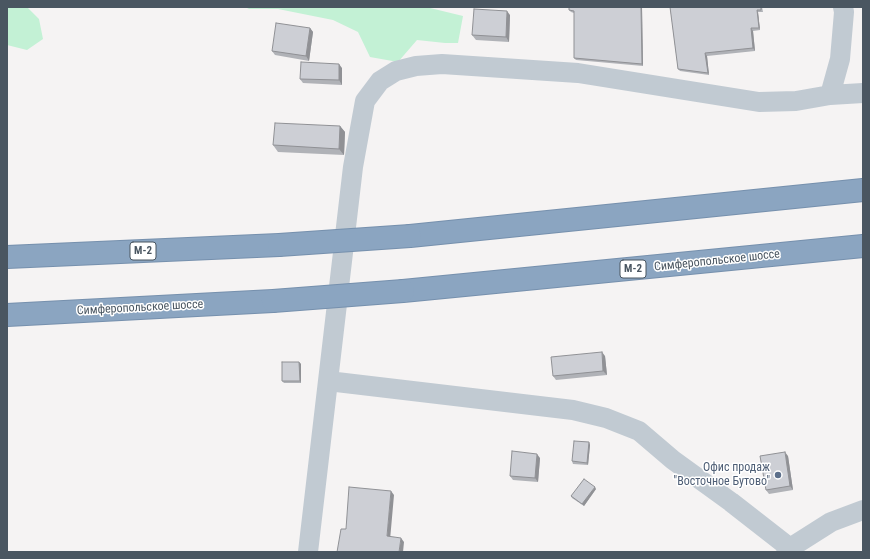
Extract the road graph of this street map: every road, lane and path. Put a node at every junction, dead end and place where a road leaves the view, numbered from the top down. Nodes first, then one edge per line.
1 (843, 7) edge
2 (863, 93) edge
3 (830, 95) junction
4 (863, 190) edge
5 (863, 246) edge
6 (7, 257) edge
7 (7, 315) edge
8 (328, 381) junction
9 (863, 510) edge
10 (788, 550) edge
11 (308, 552) edge

1 - 3 street
2 - 3 street
3 - 8 street
4 - 6 highway, М-2, bridge
5 - 7 highway, Симферопольское шоссе / М-2, bridge
8 - 10 street
8 - 11 street
9 - 10 street

